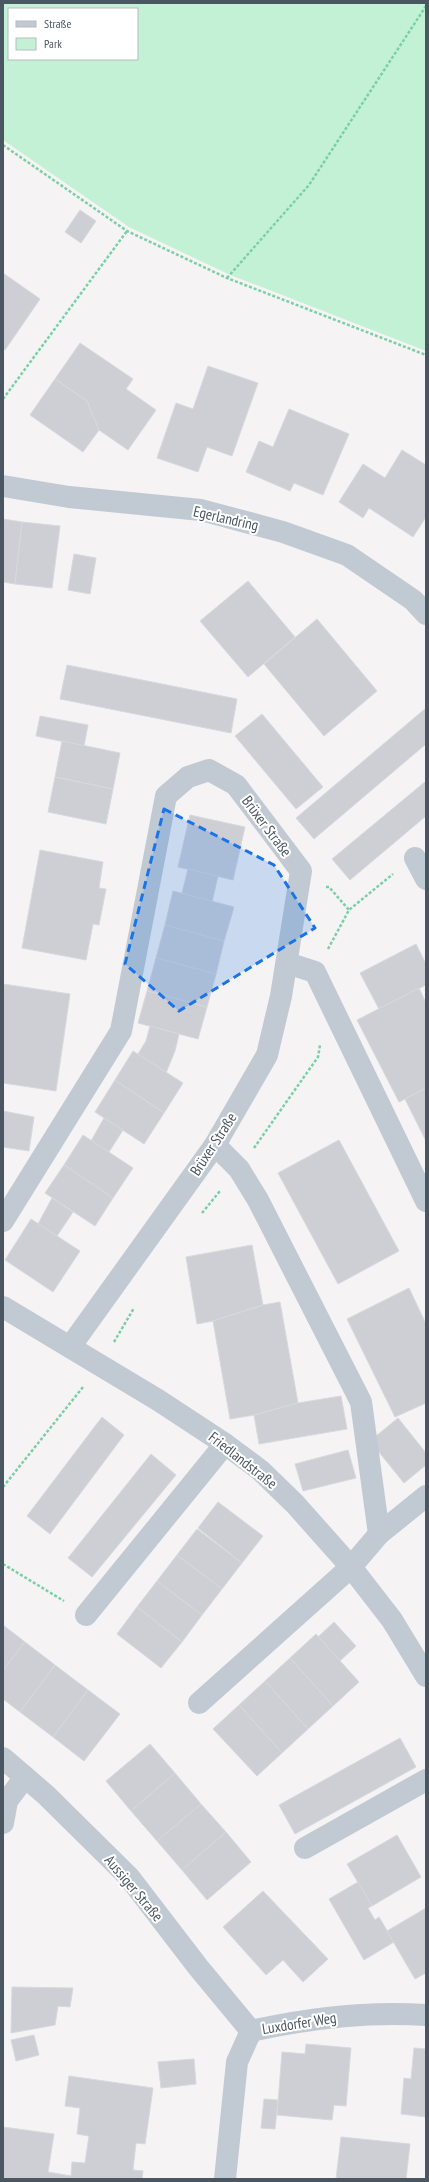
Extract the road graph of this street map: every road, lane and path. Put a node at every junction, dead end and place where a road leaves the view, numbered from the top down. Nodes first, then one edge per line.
1 (426, 6) edge
2 (3, 145) edge
3 (127, 231) junction
4 (227, 278) junction
5 (426, 355) edge
6 (3, 399) edge
7 (3, 486) edge
8 (426, 614) edge
9 (415, 858) joint
10 (426, 879) edge
11 (287, 963) junction
12 (315, 972) junction
13 (215, 1145) junction
14 (426, 1201) edge
15 (3, 1220) edge
16 (3, 1306) edge
17 (117, 1338) dead end
18 (70, 1347) junction
19 (100, 1366) junction
20 (225, 1444) junction
21 (3, 1487) edge
22 (426, 1496) edge
23 (379, 1534) junction
24 (3, 1564) edge
25 (351, 1568) junction
26 (86, 1615) joint
27 (426, 1676) edge
28 (199, 1703) dead end
29 (3, 1758) edge
30 (25, 1777) junction
31 (426, 1780) edge
32 (3, 1823) edge
33 (305, 1848) dead end
34 (426, 2015) edge
35 (251, 2031) junction
36 (225, 2179) edge

1 - 4 path
2 - 3 path
3 - 4 path
3 - 6 path
4 - 5 path
7 - 8 street, Egerlandring
9 - 10 street
9 - 12 path
11 - 12 street
11 - 13 street, Brüxer Straße
11 - 15 street, Brüxer Straße
12 - 14 street
13 - 18 street, Brüxer Straße
13 - 23 street
16 - 18 street, Friedlandstraße
17 - 19 path
18 - 19 street, Friedlandstraße
19 - 20 street, Friedlandstraße
19 - 21 path
20 - 25 street, Friedlandstraße
20 - 26 street
22 - 23 street
23 - 25 street
24 - 26 path
25 - 27 street, Friedlandstraße
25 - 28 street
29 - 30 street, Aussiger Straße
30 - 32 street
30 - 35 street, Aussiger Straße
31 - 33 street
34 - 35 street, Luxdorfer Weg
35 - 36 street, Luxdorfer Weg

